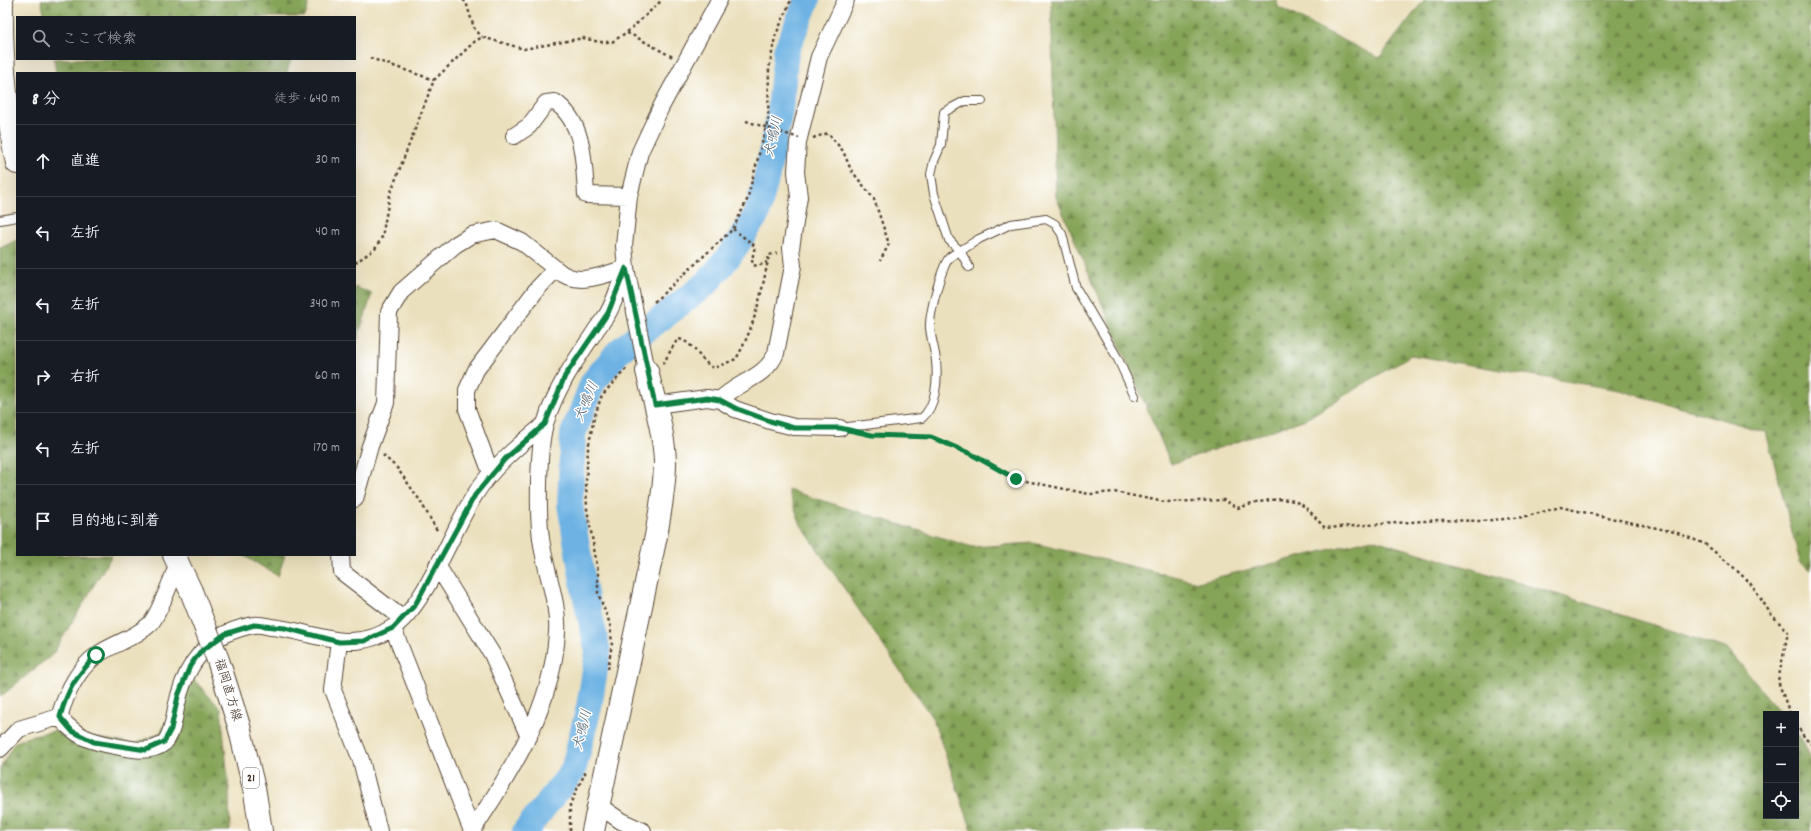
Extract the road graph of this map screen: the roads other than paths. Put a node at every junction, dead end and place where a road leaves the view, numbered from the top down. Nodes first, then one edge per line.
1 (2, 0) edge
2 (719, 0) edge
3 (846, 0) edge
4 (982, 101) dead end
5 (514, 136) dead end
6 (16, 156) edge
7 (629, 196) junction
8 (16, 217) edge
9 (0, 220) edge
10 (960, 251) junction
11 (969, 267) dead end
12 (626, 268) junction
13 (556, 269) junction
14 (647, 371) joint
15 (1135, 396) dead end
16 (720, 400) junction
17 (655, 405) junction
18 (545, 424) junction
19 (840, 428) joint
20 (491, 473) junction
21 (356, 495) edge
22 (340, 556) edge
23 (176, 559) edge
24 (437, 565) junction
25 (398, 623) junction
26 (339, 642) junction
27 (60, 717) junction
28 (529, 737) junction
29 (0, 750) edge
30 (598, 805) junction
31 (261, 831) edge
32 (379, 831) edge
33 (472, 831) edge
34 (593, 831) edge
35 (644, 831) edge

1 - 6 street
2 - 7 street
3 - 16 street
4 - 10 lane
5 - 7 street
7 - 12 street
8 - 9 lane
10 - 11 lane
10 - 15 lane
10 - 19 lane
12 - 13 street
12 - 14 street
12 - 18 street
13 - 20 street
13 - 21 street
14 - 17 street
16 - 17 street
16 - 19 street
17 - 30 street
18 - 20 street
18 - 28 street
20 - 24 street
22 - 25 street
23 - 27 street
23 - 31 street, 福岡直方線 / 21, bridge
24 - 25 street
24 - 28 street
25 - 26 street
25 - 33 street
26 - 27 street
26 - 32 street
27 - 29 street
28 - 33 street
30 - 34 street
30 - 35 street

